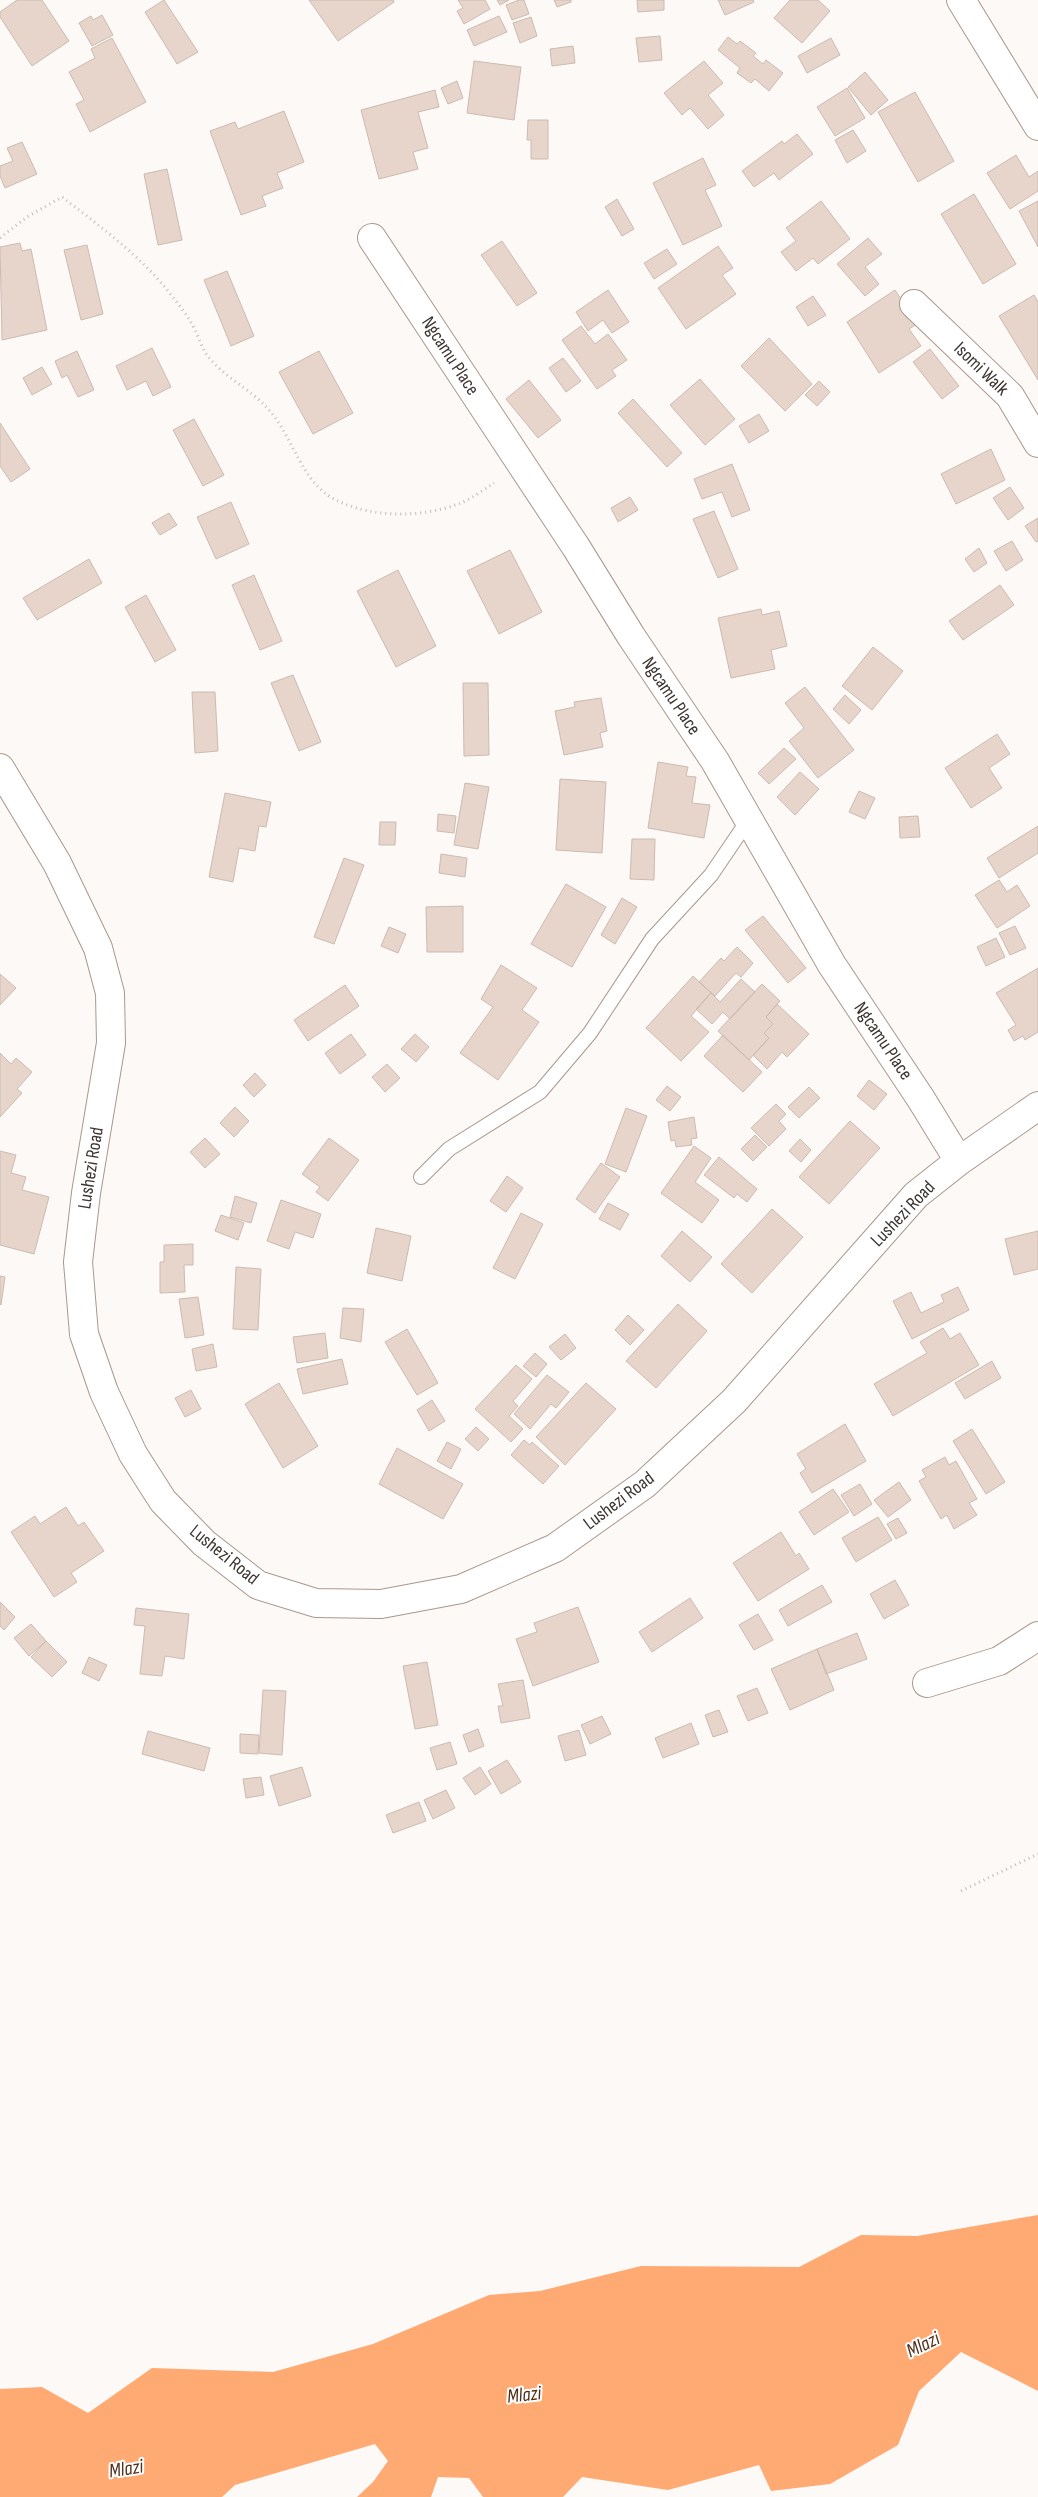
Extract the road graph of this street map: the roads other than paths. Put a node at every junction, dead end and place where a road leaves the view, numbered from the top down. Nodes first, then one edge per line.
1 (961, 0) edge
2 (1038, 126) edge
3 (372, 238) dead end
4 (914, 304) dead end
5 (1038, 443) edge
6 (0, 768) edge
7 (749, 819) junction
8 (1038, 1106) edge
9 (959, 1161) junction
10 (421, 1176) dead end
11 (1038, 1636) edge
12 (927, 1683) dead end

1 - 2 street
3 - 7 street, Ngcamu Place
4 - 5 street, Isomi Walk
6 - 9 street, Lushezi Road
7 - 9 street, Ngcamu Place
7 - 10 lane
8 - 9 street, Lushezi Road
11 - 12 street

